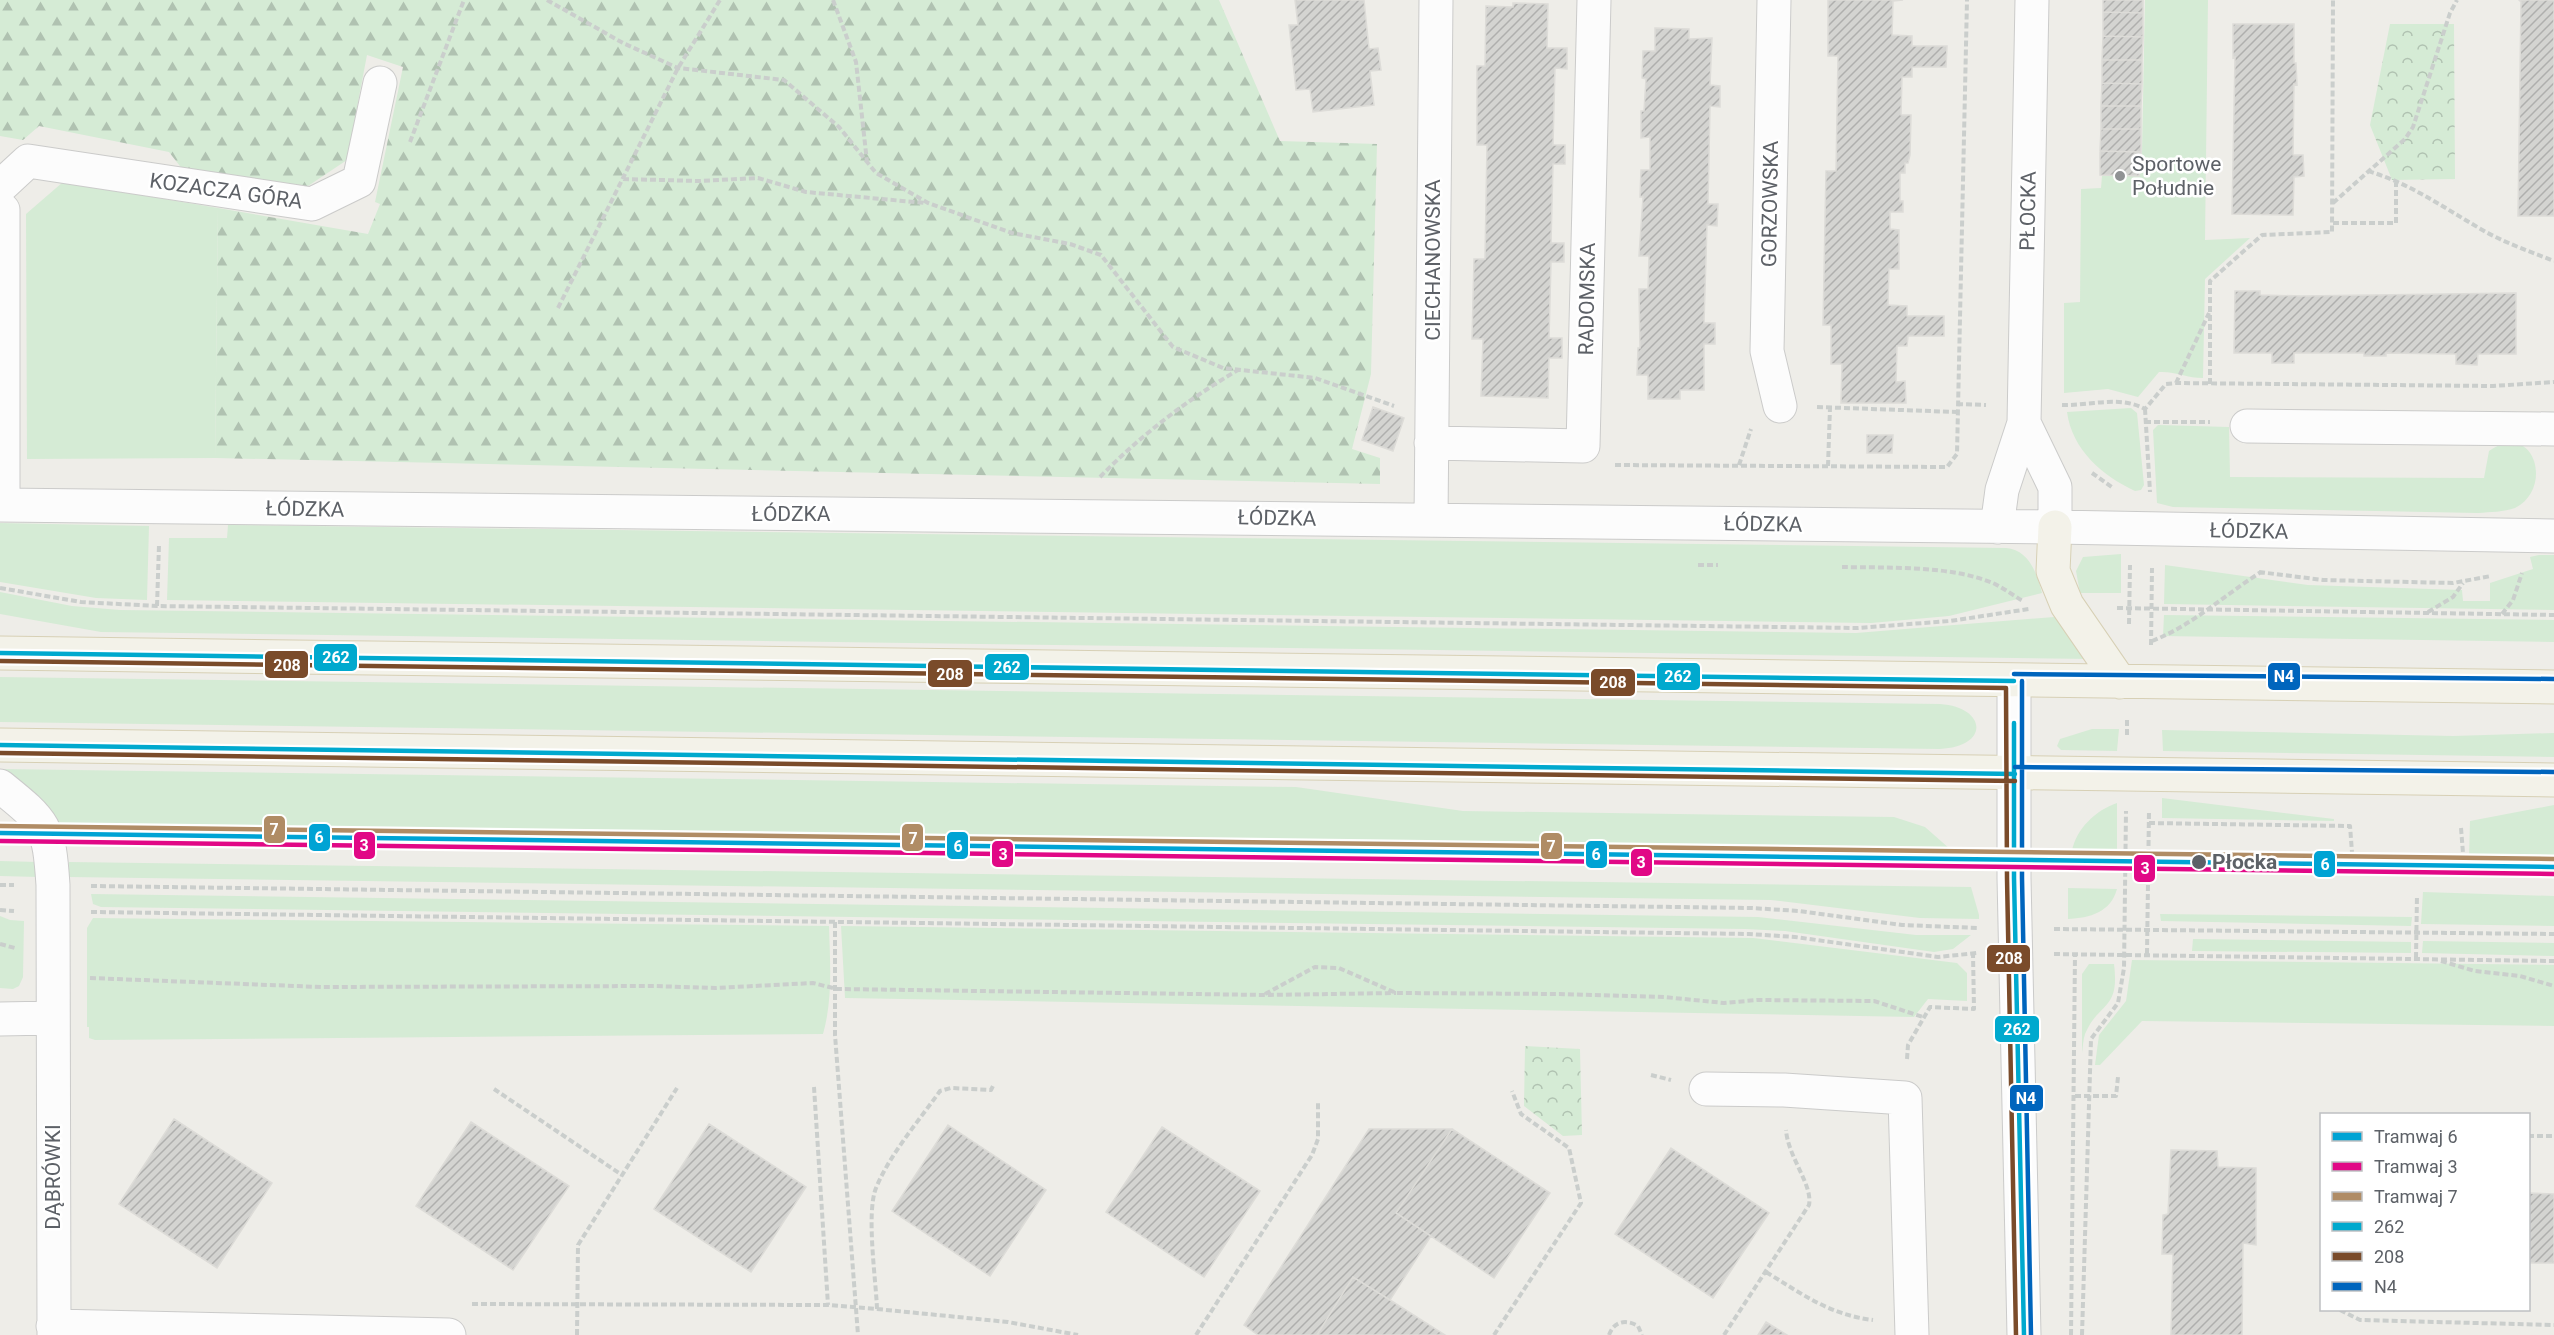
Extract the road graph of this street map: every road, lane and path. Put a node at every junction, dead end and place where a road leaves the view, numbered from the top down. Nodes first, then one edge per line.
1 (547, 0) edge
2 (720, 0) edge
3 (834, 0) edge
4 (1436, 0) edge
5 (1594, 0) edge
6 (1774, 0) edge
7 (1967, 0) edge
8 (2032, 0) edge
9 (2333, 0) edge
10 (2457, 0) edge
11 (678, 68) junction
12 (380, 83) dead end
13 (867, 162) junction
14 (2368, 171) junction
15 (622, 179) junction
16 (2396, 179) junction
17 (0, 187) edge
18 (928, 203) junction
19 (2332, 204) junction
20 (0, 207) edge
21 (2332, 223) junction
22 (2554, 261) edge
23 (558, 308) dead end
24 (2210, 311) junction
25 (1238, 370) junction
26 (2554, 382) edge
27 (2176, 383) junction
28 (2210, 384) junction
29 (1780, 406) dead end
30 (2145, 409) junction
31 (1957, 412) junction
32 (2060, 414) dead end
33 (2145, 422) junction
34 (2024, 423) junction
35 (2247, 426) joint
36 (1431, 429) junction
37 (2554, 429) edge
38 (1625, 465) dead end
39 (1828, 466) junction
40 (2088, 470) dead end
41 (2117, 491) dead end
42 (2150, 500) dead end
43 (2, 505) edge
44 (1061, 516) junction
45 (1431, 520) junction
46 (1997, 527) junction
47 (2055, 527) junction
48 (2130, 530) junction
49 (2554, 536) edge
50 (158, 552) dead end
51 (2250, 571) dead end
52 (2261, 572) junction
53 (2492, 575) dead end
54 (2463, 582) junction
55 (0, 588) edge
56 (2067, 605) junction
57 (157, 606) junction
58 (2129, 609) junction
59 (2207, 610) junction
60 (2426, 613) junction
61 (2554, 615) edge
62 (2151, 641) dead end
63 (0, 653) edge
64 (2014, 681) junction
65 (2124, 682) junction
66 (2554, 687) edge
67 (0, 745) edge
68 (2015, 774) junction
69 (2127, 775) junction
70 (2554, 780) edge
71 (0, 786) edge
72 (2149, 823) dead end
73 (2462, 828) dead end
74 (2352, 852) dead end
75 (2463, 853) dead end
76 (0, 885) edge
77 (2417, 895) dead end
78 (53, 898) junction
79 (0, 910) edge
80 (835, 922) junction
81 (2125, 929) junction
82 (2416, 933) junction
83 (2554, 934) edge
84 (2016, 941) junction
85 (1973, 953) junction
86 (2075, 954) junction
87 (2124, 954) junction
88 (2416, 958) junction
89 (2435, 959) junction
90 (2554, 961) edge
91 (89, 978) dead end
92 (2554, 986) edge
93 (837, 989) junction
94 (1396, 993) junction
95 (1265, 994) junction
96 (1923, 1017) junction
97 (52, 1018) junction
98 (0, 1019) edge
99 (1908, 1046) dead end
100 (1651, 1076) dead end
101 (2118, 1077) dead end
102 (1665, 1079) dead end
103 (994, 1084) dead end
104 (814, 1087) dead end
105 (676, 1088) dead end
106 (494, 1089) dead end
107 (1706, 1089) dead end
108 (1784, 1090) junction
109 (1512, 1091) dead end
110 (2075, 1096) junction
111 (2088, 1096) junction
112 (1318, 1101) dead end
113 (2530, 1136) edge
114 (2554, 1136) edge
115 (622, 1175) junction
116 (1766, 1272) junction
117 (576, 1303) junction
118 (469, 1304) dead end
119 (828, 1305) junction
120 (855, 1308) junction
121 (877, 1309) junction
122 (2342, 1311) edge
123 (2554, 1325) edge
124 (53, 1330) edge
125 (1912, 1330) edge
126 (449, 1335) edge
127 (577, 1335) edge
128 (858, 1335) edge
129 (1078, 1335) edge
130 (1196, 1335) edge
131 (1494, 1335) edge
132 (1609, 1335) edge
133 (1642, 1335) edge
134 (1724, 1335) edge
135 (2024, 1335) edge
136 (2071, 1335) edge
137 (2082, 1335) edge

1 - 11 path
2 - 11 path
3 - 13 path
4 - 36 street, CIECHANOWSKA
5 - 36 street, RADOMSKA
6 - 29 street, GORZOWSKA
7 - 31 path
8 - 34 street, PŁOCKA
9 - 19 path
10 - 14 path
11 - 13 path
11 - 15 path
12 - 17 street, KOZACZA GÓRA
13 - 18 path
14 - 16 path
14 - 19 path
15 - 18 path
15 - 23 path
16 - 21 path
16 - 22 path
18 - 25 path
19 - 21 path
20 - 43 street
21 - 24 path
24 - 27 path
24 - 28 path
25 - 36 path
25 - 44 path
26 - 28 path
27 - 28 path
27 - 30 path
30 - 32 path
30 - 33 path
31 - 39 path
31 - 39 path
33 - 35 path
33 - 42 path
34 - 46 street, PŁOCKA
34 - 47 street, PŁOCKA
35 - 37 street
36 - 45 street, CIECHANOWSKA
38 - 39 path
40 - 41 path
43 - 44 street, ŁÓDZKA
44 - 45 street, ŁÓDZKA
45 - 46 street, ŁÓDZKA
46 - 47 street, ŁÓDZKA
47 - 48 street, ŁÓDZKA
47 - 56 main road
48 - 49 street, ŁÓDZKA
48 - 58 path
50 - 57 path
51 - 52 path
52 - 54 path
52 - 59 path
53 - 54 path
54 - 60 path
55 - 57 path
56 - 57 path
56 - 58 path
56 - 65 main road
58 - 59 path
58 - 65 path
59 - 60 path
59 - 62 path
60 - 61 path
63 - 64 main road
64 - 65 main road
64 - 68 street
65 - 66 main road
65 - 69 path
67 - 68 main road
68 - 69 main road
68 - 84 street
69 - 70 main road
69 - 81 path
71 - 78 street, DĄBRÓWKI
72 - 74 path
73 - 75 path
76 - 78 path
77 - 82 path
78 - 79 path
78 - 80 path
78 - 84 path
78 - 97 street, DĄBRÓWKI
80 - 85 path
80 - 93 path
81 - 82 path
81 - 84 path
81 - 87 path
82 - 83 path
82 - 88 path
84 - 85 path
84 - 86 path
84 - 135 street
85 - 96 path
86 - 87 path
86 - 110 path
87 - 88 path
87 - 111 path
88 - 89 path
89 - 90 path
89 - 92 path
91 - 93 path
93 - 95 path
93 - 120 path
94 - 95 path
94 - 95 path
94 - 96 path
96 - 99 path
97 - 98 street
97 - 124 street, DĄBRÓWKI
100 - 102 path
101 - 111 path
103 - 121 path
104 - 119 path
105 - 115 path
106 - 115 path
107 - 108 street
108 - 116 path
108 - 125 street
109 - 131 path
110 - 111 path
110 - 136 path
111 - 137 path
112 - 130 path
113 - 114 path
115 - 117 path
116 - 125 path
116 - 134 path
117 - 118 path
117 - 119 path
117 - 127 path
119 - 120 path
120 - 121 path
120 - 128 path
121 - 129 path
122 - 123 path
124 - 126 street
132 - 133 path

